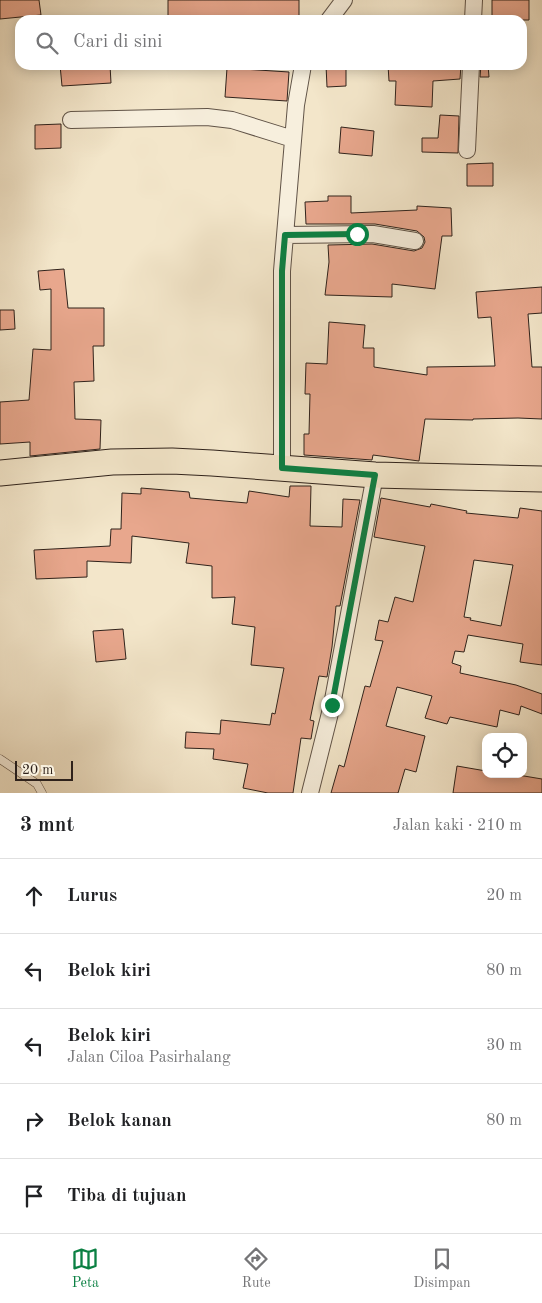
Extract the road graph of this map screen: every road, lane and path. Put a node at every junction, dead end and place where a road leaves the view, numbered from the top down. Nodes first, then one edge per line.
1 (344, 0) edge
2 (474, 0) edge
3 (333, 15) edge
4 (473, 15) edge
5 (302, 70) edge
6 (471, 70) edge
7 (71, 120) dead end
8 (293, 139) junction
9 (467, 150) dead end
10 (285, 235) junction
11 (415, 241) dead end
12 (282, 468) junction
13 (0, 473) edge
14 (375, 475) junction
15 (542, 479) edge
16 (0, 759) edge
17 (42, 793) edge
18 (310, 793) edge

1 - 3 street
2 - 4 street
5 - 8 street
6 - 9 street
7 - 8 street
8 - 10 street
10 - 11 street
10 - 12 street
12 - 13 main road
12 - 14 main road
14 - 15 main road
14 - 18 street
16 - 17 lane

